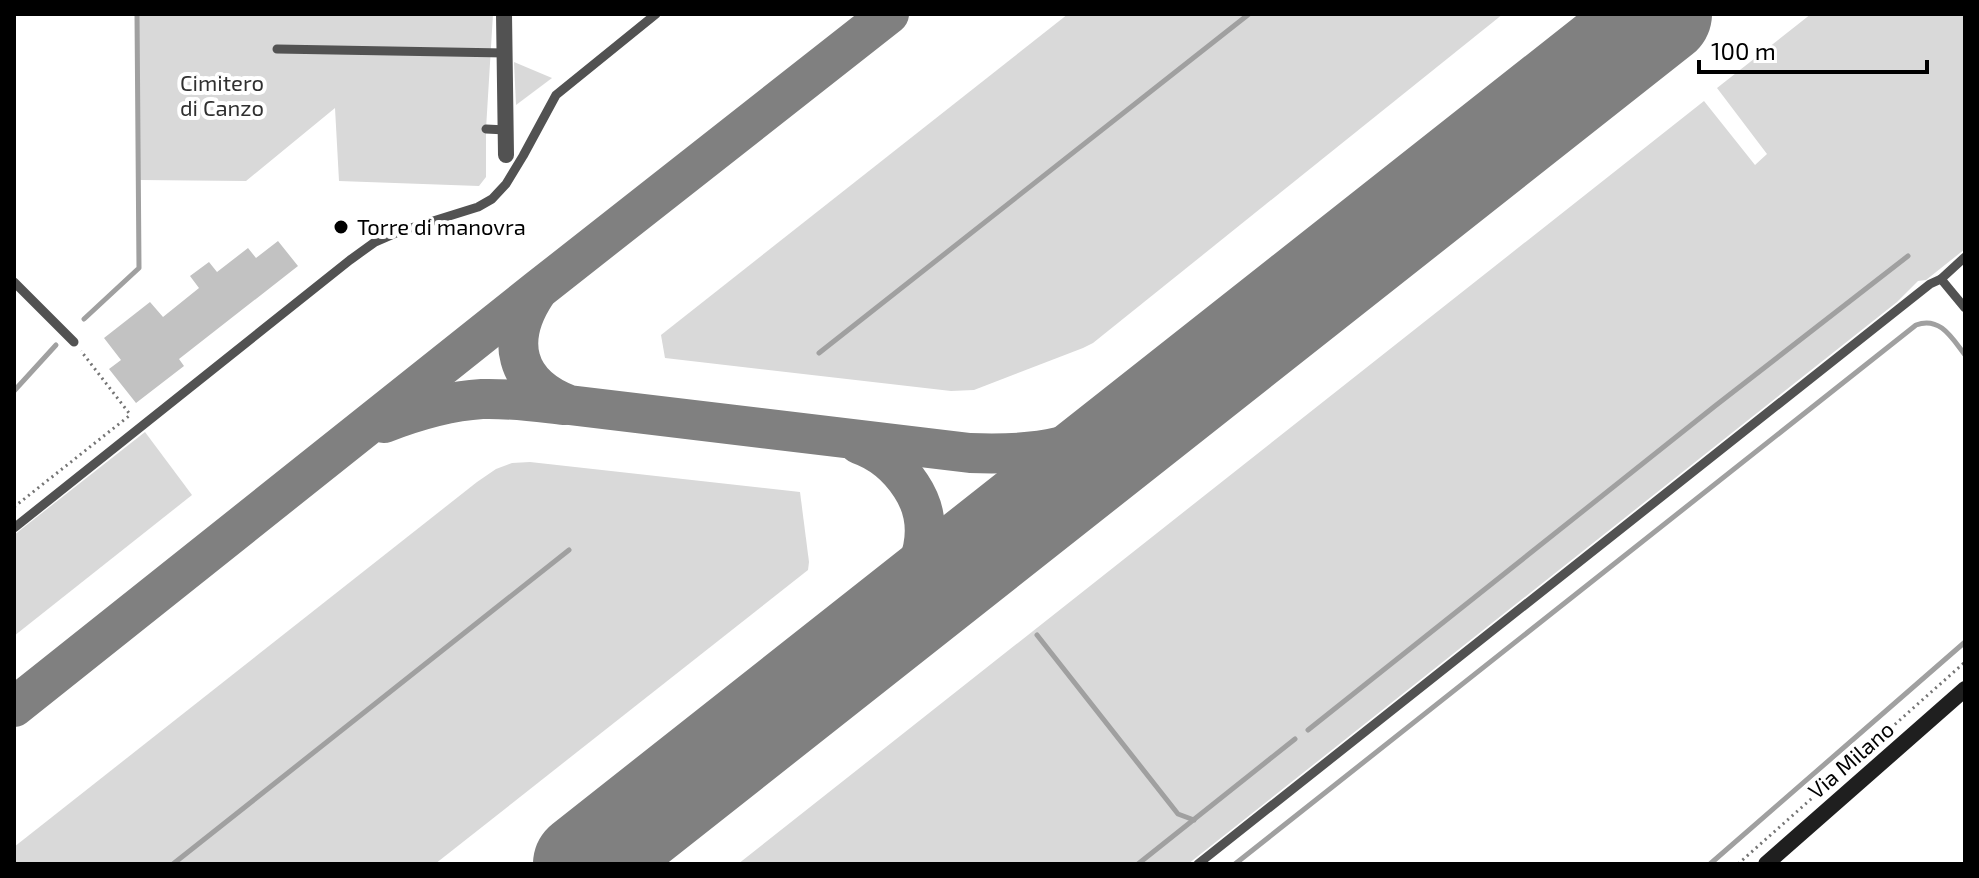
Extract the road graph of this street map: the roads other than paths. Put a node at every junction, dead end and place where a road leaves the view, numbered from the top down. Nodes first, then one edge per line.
1 (504, 14) edge
2 (656, 14) edge
3 (277, 49) dead end
4 (505, 53) junction
5 (486, 129) dead end
6 (506, 130) junction
7 (512, 160) junction
8 (1965, 257) edge
9 (1941, 279) junction
10 (14, 282) edge
11 (1965, 308) edge
12 (74, 342) road end
13 (14, 528) edge
14 (1965, 689) edge
15 (1198, 864) edge
16 (1766, 864) edge

1 - 4 street
2 - 7 lane
3 - 4 lane
4 - 6 street
5 - 6 lane
6 - 7 street
7 - 13 lane
8 - 9 lane
9 - 11 lane
9 - 15 lane
10 - 12 lane
14 - 16 street, Via Milano

